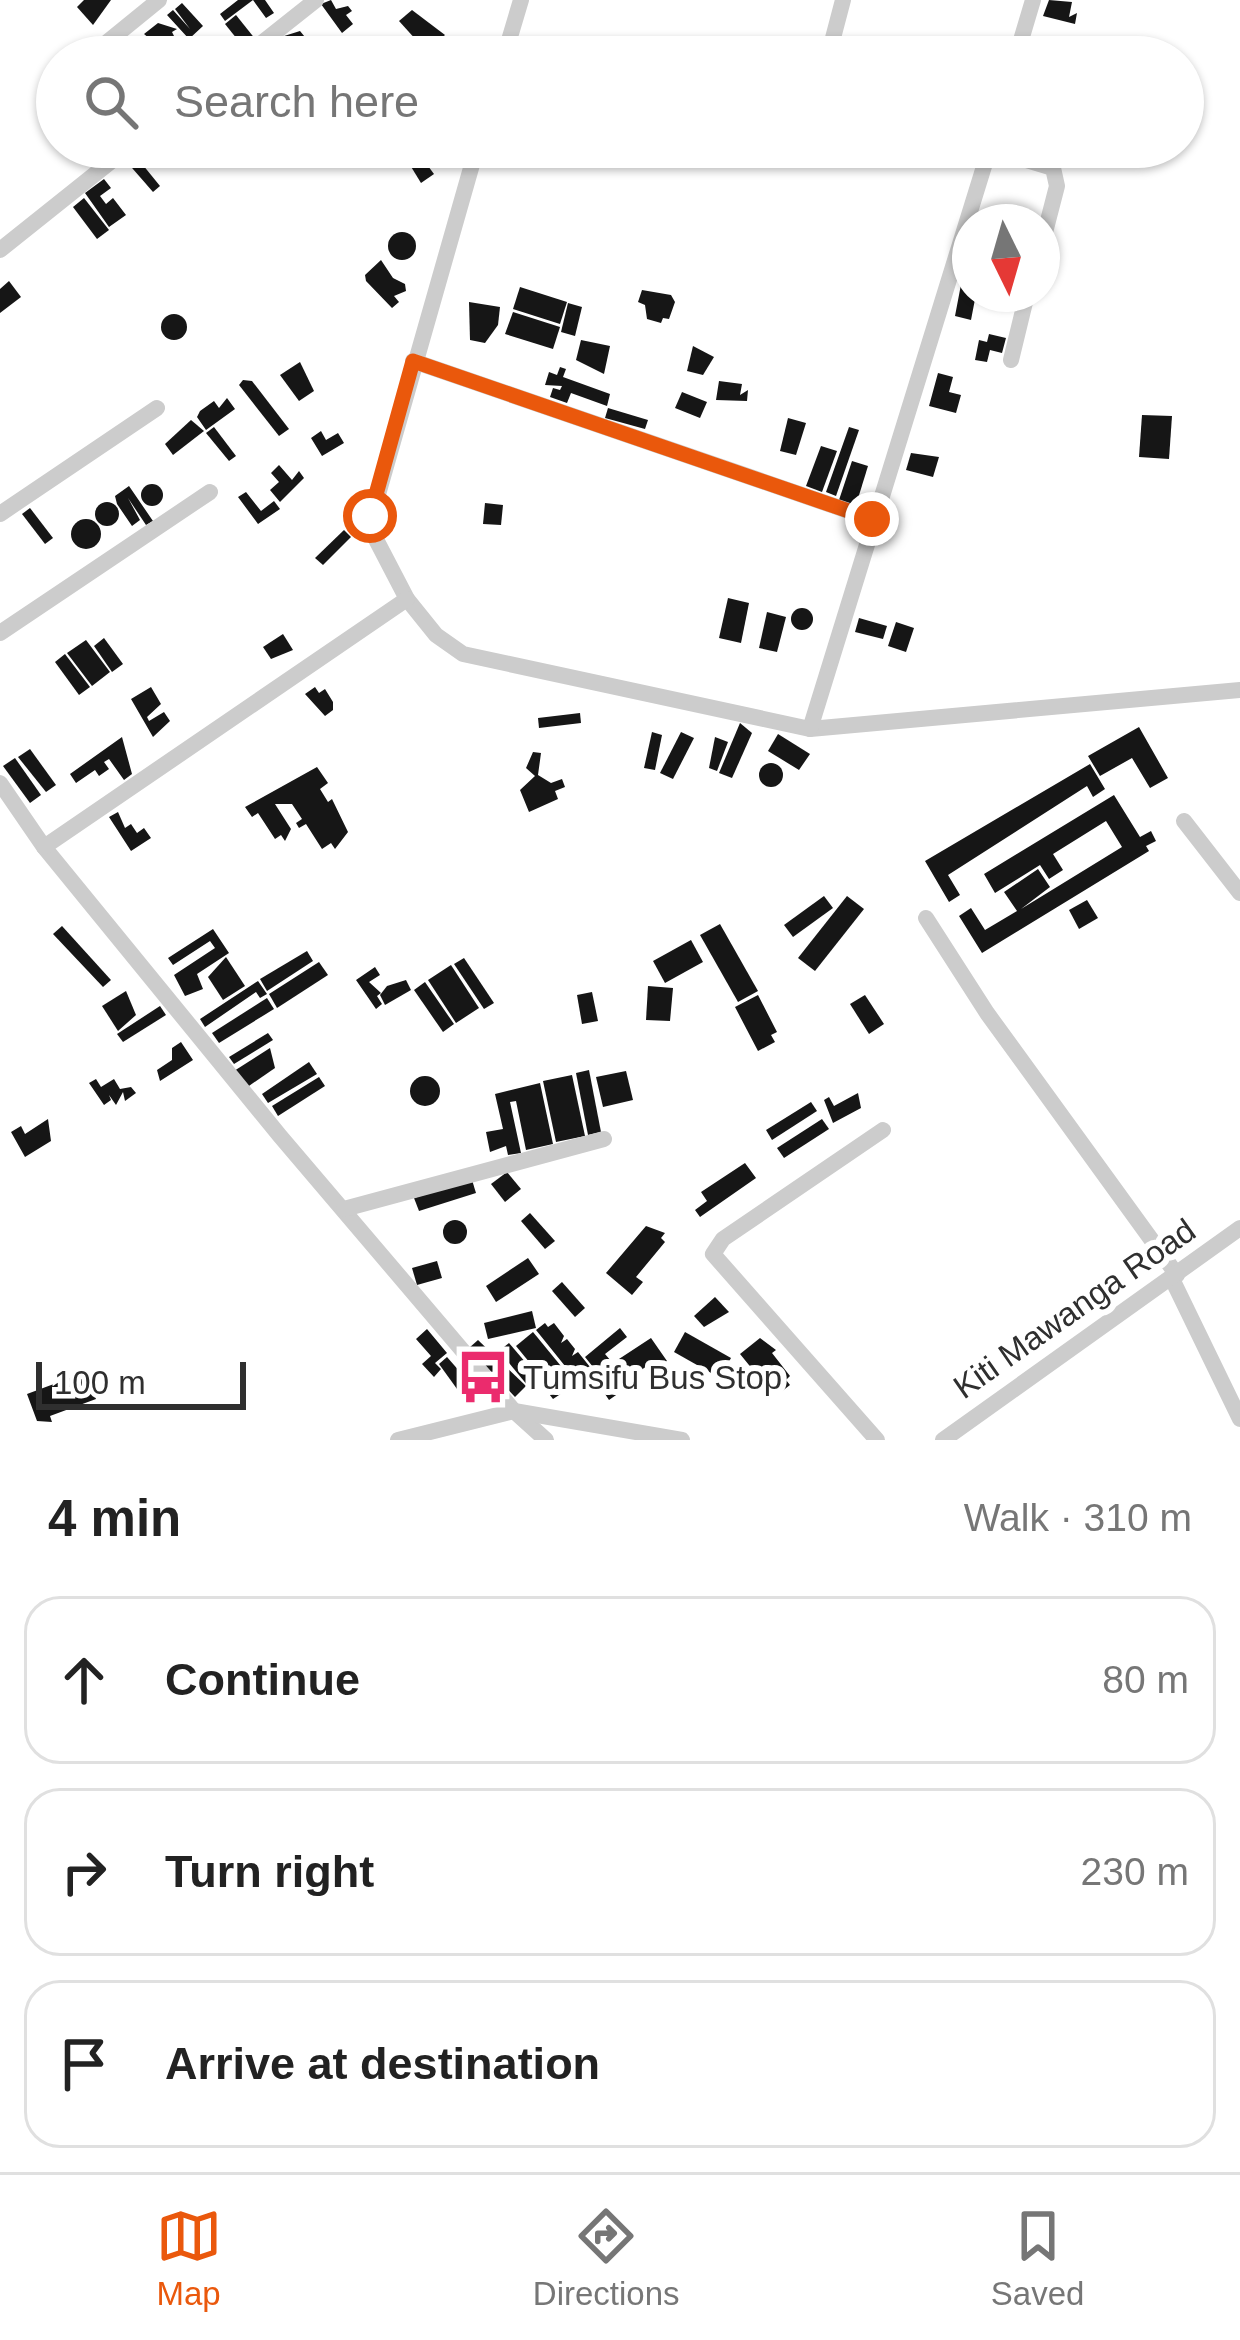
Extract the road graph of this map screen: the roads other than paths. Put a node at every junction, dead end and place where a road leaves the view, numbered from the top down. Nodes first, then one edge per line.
1 (159, 0) edge
2 (316, 0) edge
3 (502, 0) edge
4 (843, 0) edge
5 (1033, 0) edge
6 (519, 9) edge
7 (115, 36) edge
8 (271, 36) edge
9 (834, 36) edge
10 (1022, 36) edge
11 (103, 168) edge
12 (471, 168) edge
13 (984, 168) edge
14 (1051, 168) edge
15 (1052, 204) edge
16 (0, 250) edge
17 (1023, 312) edge
18 (1011, 360) dead end
19 (413, 361) junction
20 (157, 408) dead end
21 (210, 492) dead end
22 (0, 514) edge
23 (872, 519) junction
24 (406, 599) junction
25 (0, 633) edge
26 (1240, 690) edge
27 (810, 729) junction
28 (0, 783) edge
29 (1184, 821) dead end
30 (44, 847) junction
31 (1240, 892) edge
32 (926, 918) dead end
33 (884, 1130) dead end
34 (604, 1139) dead end
35 (344, 1209) junction
36 (1240, 1228) edge
37 (1175, 1278) junction
38 (514, 1411) junction
39 (1240, 1419) edge
40 (398, 1440) edge
41 (546, 1440) edge
42 (682, 1440) edge
43 (877, 1440) edge
44 (943, 1440) edge

1 - 7 street
2 - 8 street
3 - 6 street
4 - 9 street
5 - 10 street
11 - 16 street
12 - 19 street
13 - 23 street
14 - 15 street
17 - 18 street
19 - 23 street
19 - 24 street
20 - 22 street
21 - 25 street
23 - 27 street
24 - 27 street
24 - 30 street
26 - 27 street
28 - 30 street
29 - 31 street
30 - 35 street
32 - 37 street
33 - 43 street
34 - 35 street
35 - 38 street
36 - 37 street, Kiti Mawanga Road
37 - 39 street
37 - 44 street, Kiti Mawanga Road
38 - 40 street
38 - 41 street
38 - 42 street

